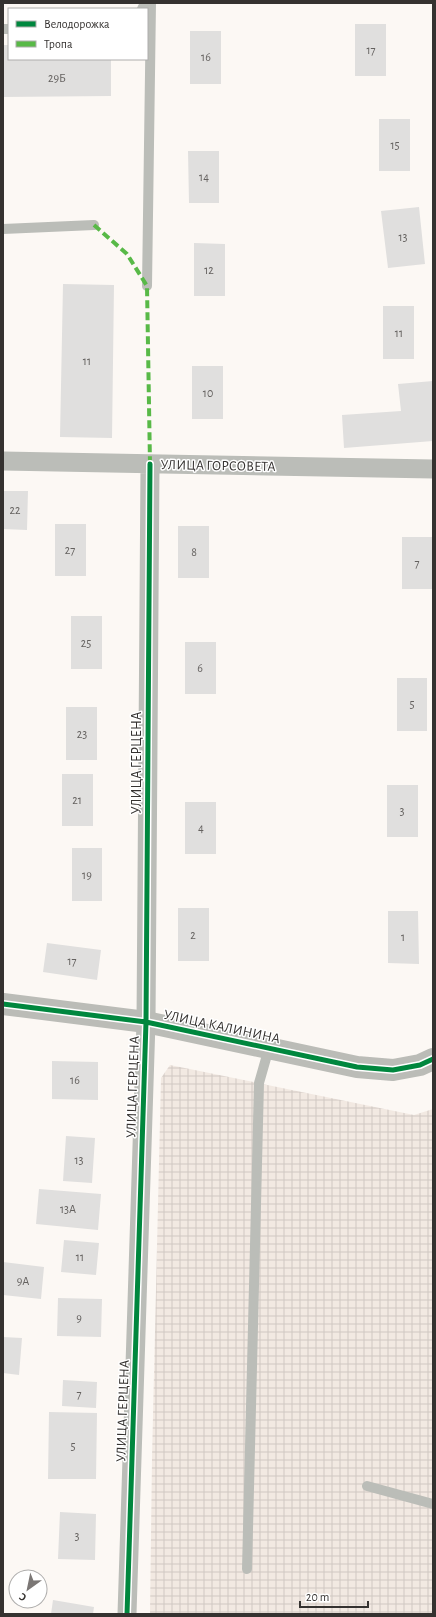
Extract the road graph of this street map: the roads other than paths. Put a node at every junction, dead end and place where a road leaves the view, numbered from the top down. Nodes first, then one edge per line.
1 (151, 3) edge
2 (94, 225) dead end
3 (3, 229) edge
4 (147, 286) dead end
5 (3, 461) edge
6 (150, 464) junction
7 (433, 469) edge
8 (3, 1004) edge
9 (146, 1022) junction
10 (268, 1048) junction
11 (433, 1059) edge
12 (367, 1486) dead end
13 (433, 1504) edge
14 (247, 1569) dead end
15 (127, 1614) edge

1 - 4 lane
2 - 3 lane
5 - 6 street, УЛИЦА ГОРСОВЕТА
6 - 7 street, УЛИЦА ГОРСОВЕТА
6 - 9 street, УЛИЦА ГЕРЦЕНА
8 - 9 street, УЛИЦА КАЛИНИНА
9 - 10 street, УЛИЦА КАЛИНИНА
9 - 15 street, УЛИЦА ГЕРЦЕНА
10 - 11 street, УЛИЦА КАЛИНИНА
10 - 14 lane
12 - 13 lane

